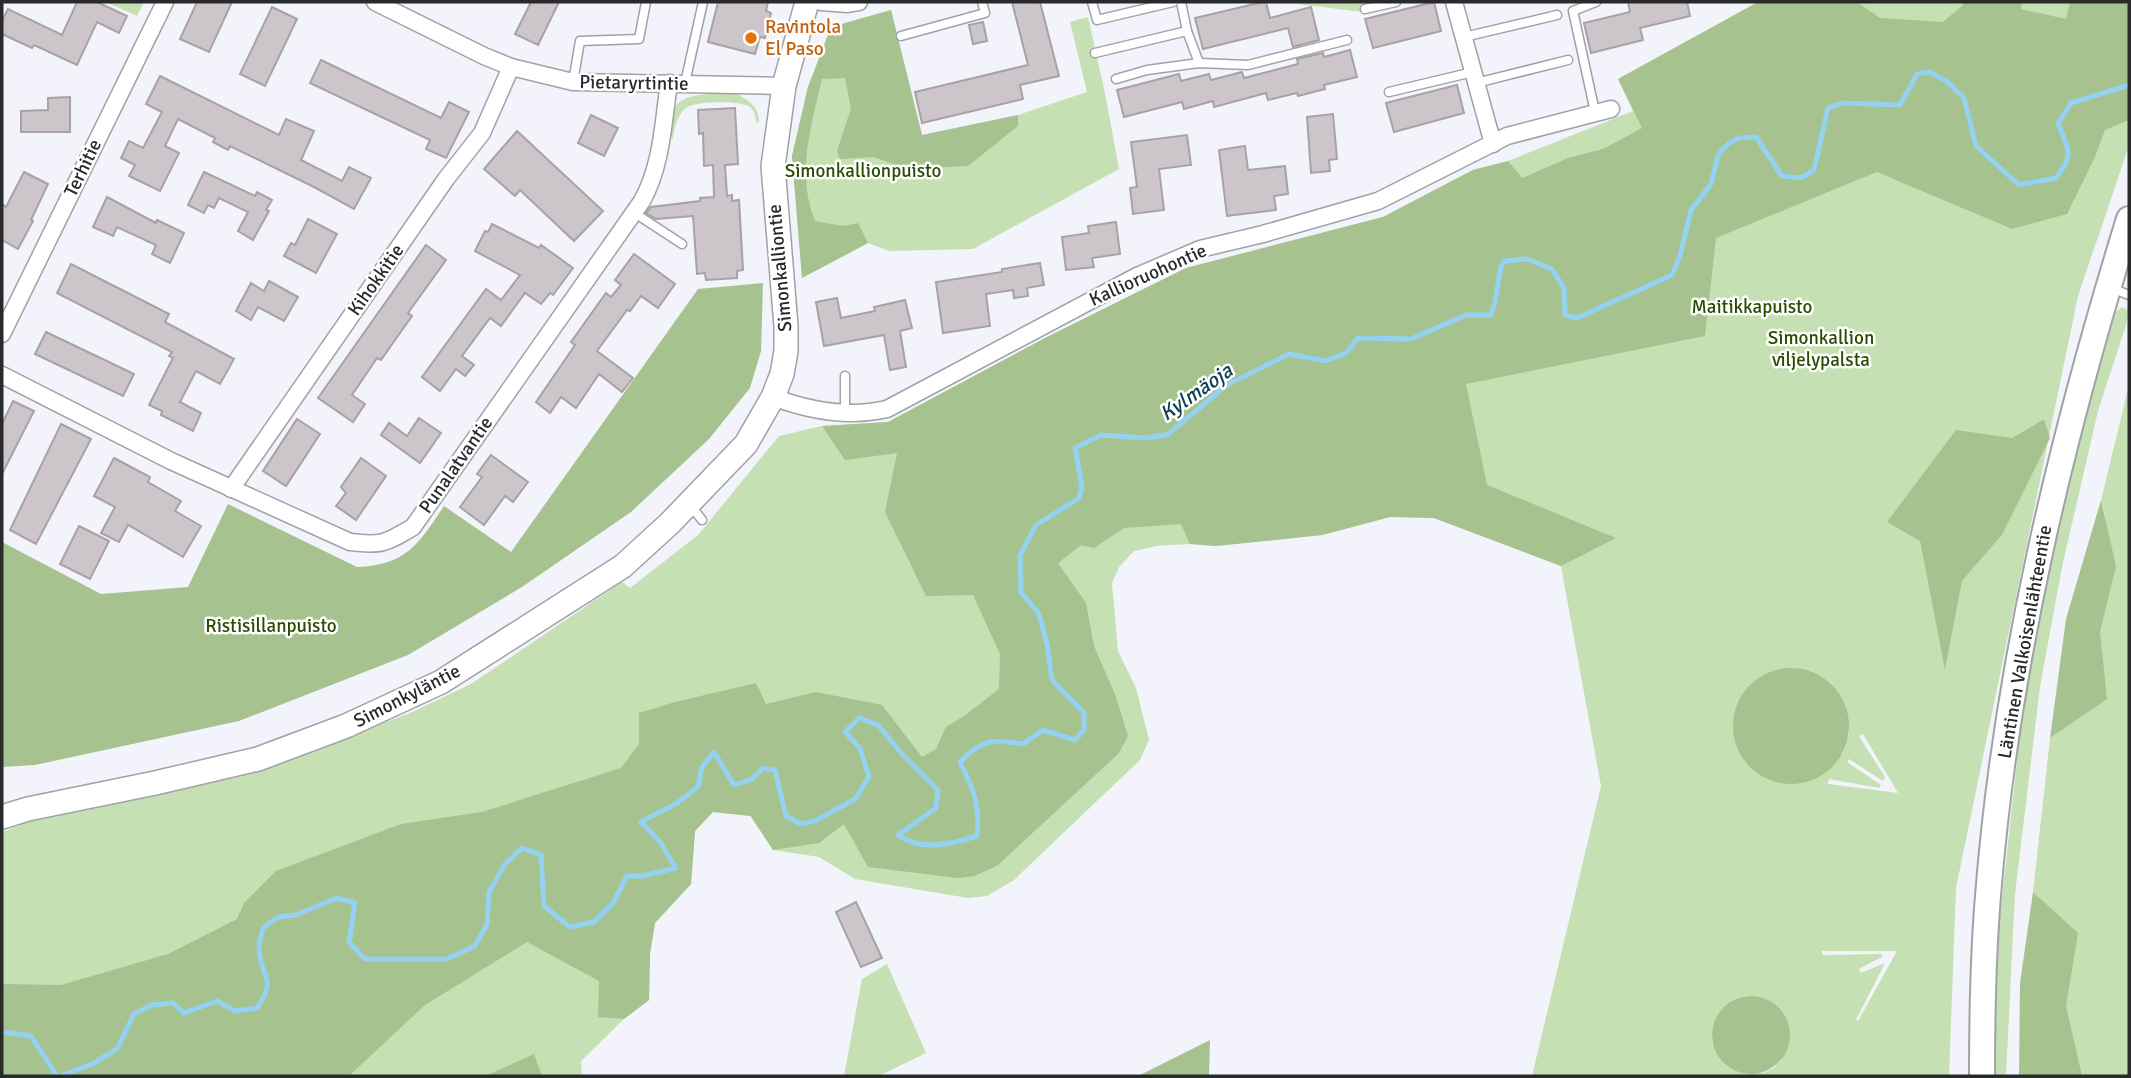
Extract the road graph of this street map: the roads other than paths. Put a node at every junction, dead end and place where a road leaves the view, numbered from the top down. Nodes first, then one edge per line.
1 (164, 2) edge
2 (646, 2) edge
3 (703, 2) edge
4 (807, 2) edge
5 (821, 2) edge
6 (859, 2) edge
7 (982, 2) edge
8 (1092, 2) edge
9 (1173, 2) edge
10 (1181, 2) edge
11 (1396, 2) edge
12 (1454, 2) edge
13 (1596, 2) edge
14 (379, 3) edge
15 (1365, 9) dead end
16 (1557, 15) dead end
17 (1187, 30) junction
18 (901, 36) dead end
19 (1464, 37) junction
20 (1347, 40) dead end
21 (1095, 53) dead end
22 (1567, 60) dead end
23 (1199, 63) junction
24 (511, 67) junction
25 (1475, 78) junction
26 (1116, 79) dead end
27 (573, 82) junction
28 (677, 83) junction
29 (784, 86) junction
30 (1389, 92) dead end
31 (1592, 112) joint
32 (1502, 136) junction
33 (633, 212) junction
34 (2129, 219) edge
35 (682, 244) dead end
36 (2119, 291) edge
37 (2, 334) edge
38 (2, 374) edge
39 (845, 376) dead end
40 (773, 397) junction
41 (845, 413) junction
42 (746, 444) joint
43 (231, 489) junction
44 (2, 817) edge
45 (1982, 1076) edge

1 - 37 street, Terhitie
2 - 27 lane
3 - 28 lane
4 - 29 main road, Simonkalliontie
5 - 6 street
7 - 18 lane
8 - 9 lane
10 - 17 lane
11 - 15 lane
12 - 19 street
13 - 31 lane
14 - 24 street, Pietaryrtintie
16 - 19 lane
17 - 21 lane
17 - 23 lane
19 - 25 street
20 - 23 lane
22 - 25 lane
23 - 26 lane
24 - 27 street, Pietaryrtintie
24 - 43 street, Kihokkitie
25 - 30 lane
25 - 32 street
27 - 28 street, Pietaryrtintie
28 - 29 street, Pietaryrtintie
28 - 33 street, Punalatvantie
29 - 40 main road, Simonkalliontie
31 - 32 street, Kallioruohontie
32 - 41 street, Kallioruohontie
33 - 35 lane
33 - 43 street, Punalatvantie
34 - 36 main road, Läntinen Valkoisenlähteentie
36 - 45 main road, Läntinen Valkoisenlähteentie
38 - 43 street, Punalatvantie
39 - 41 lane
40 - 41 street, Kallioruohontie
40 - 42 main road, Simonkalliontie
42 - 44 main road, Simonkyläntie

